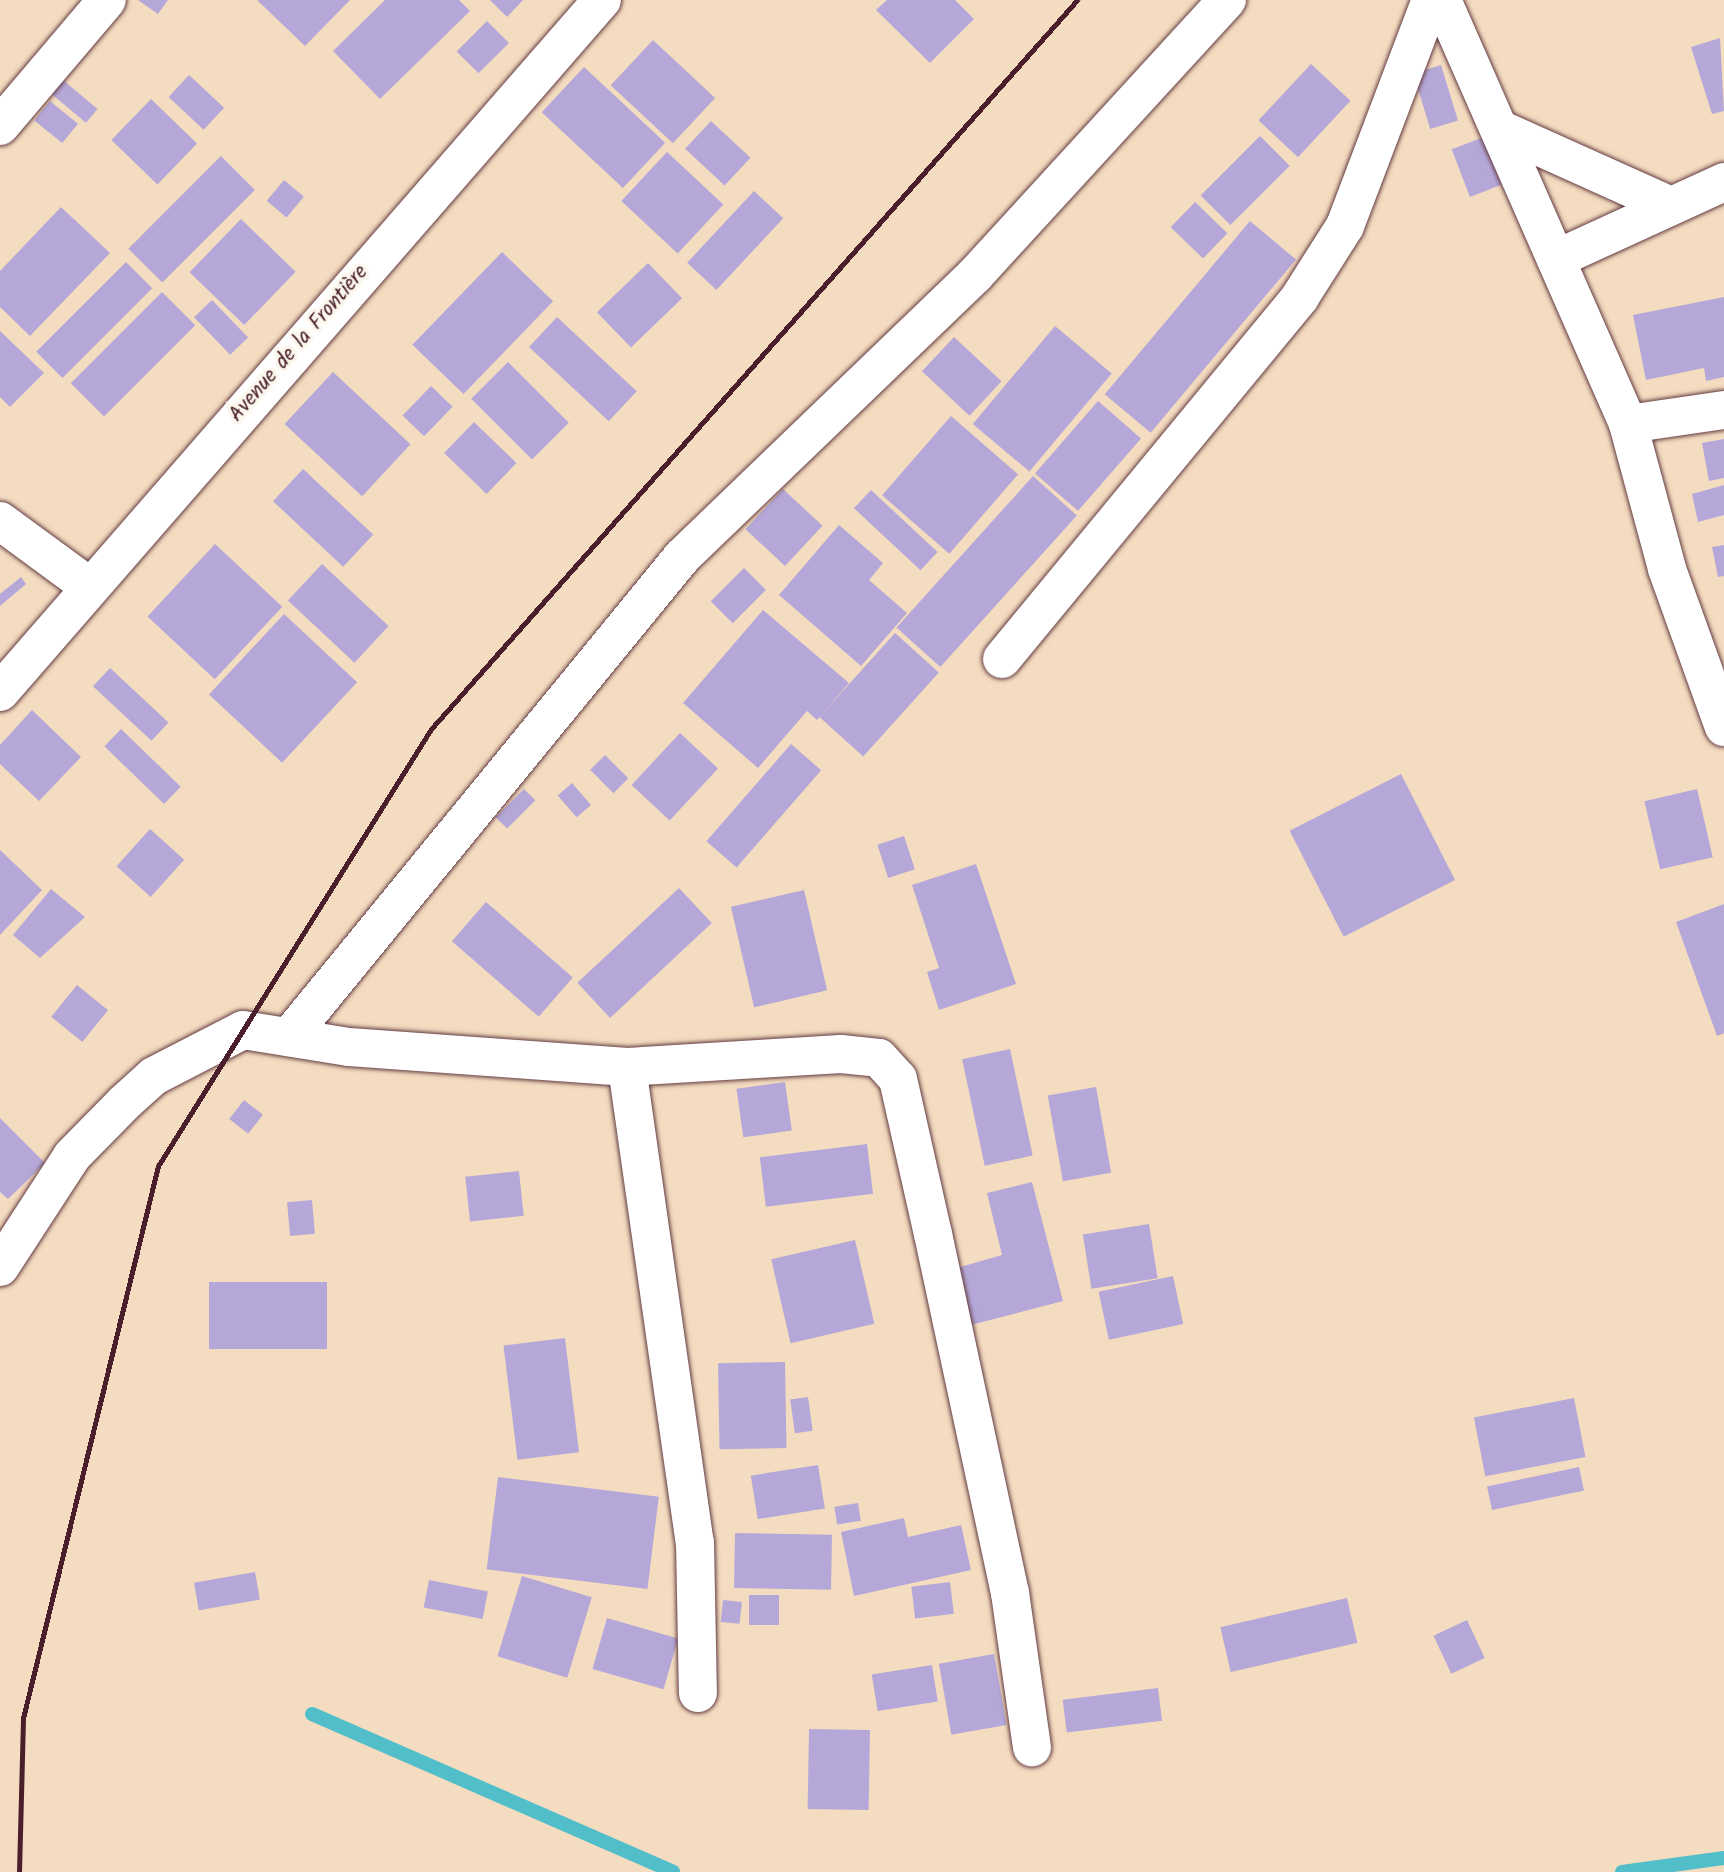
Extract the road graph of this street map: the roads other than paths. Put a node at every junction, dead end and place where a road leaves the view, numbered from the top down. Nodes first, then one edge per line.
1 (107, 0) edge
2 (602, 0) edge
3 (1227, 0) edge
4 (1431, 0) edge
5 (1442, 0) edge
6 (0, 126) edge
7 (1502, 130) junction
8 (1724, 182) edge
9 (1671, 206) junction
10 (1556, 259) junction
11 (1724, 410) edge
12 (1628, 424) junction
13 (0, 522) edge
14 (87, 585) junction
15 (1002, 659) dead end
16 (0, 692) edge
17 (1724, 727) edge
18 (289, 1037) junction
19 (627, 1067) junction
20 (0, 1267) edge
21 (698, 1693) dead end
22 (1032, 1747) dead end

1 - 6 street
2 - 14 street, Avenue de la Frontière
3 - 18 street
4 - 15 street
5 - 7 street
7 - 9 street
7 - 10 street
8 - 9 street
9 - 10 street
10 - 12 street
11 - 12 street
12 - 17 street
13 - 14 street
14 - 16 street, Avenue de la Frontière
18 - 19 street
18 - 20 street
19 - 21 street
19 - 22 street

